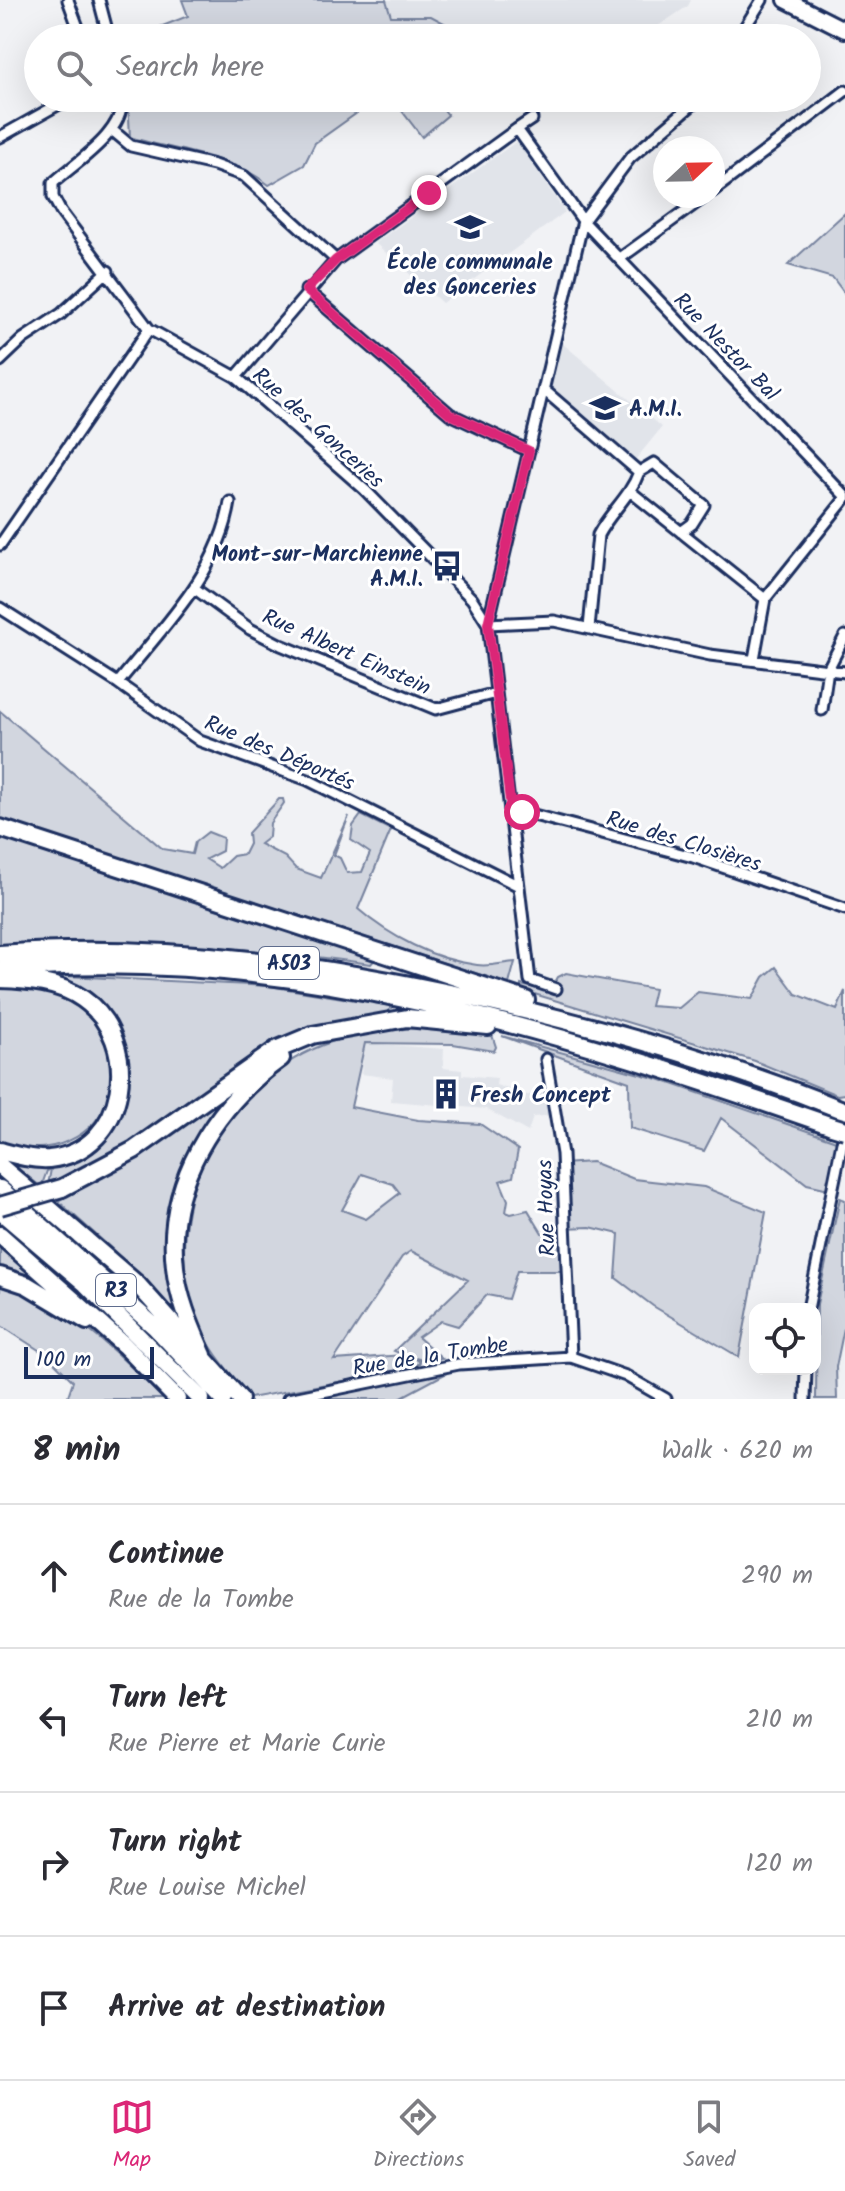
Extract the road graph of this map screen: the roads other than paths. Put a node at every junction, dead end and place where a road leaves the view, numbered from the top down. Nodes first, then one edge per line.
1 (68, 0) edge
2 (99, 0) edge
3 (762, 0) edge
4 (786, 0) edge
5 (77, 24) edge
6 (105, 24) edge
7 (747, 24) edge
8 (845, 30) edge
9 (845, 91) edge
10 (821, 109) edge
11 (45, 112) edge
12 (121, 112) edge
13 (684, 112) edge
14 (817, 112) edge
15 (532, 119) dead end
16 (517, 129) junction
17 (112, 130) junction
18 (0, 137) edge
19 (725, 182) edge
20 (689, 208) edge
21 (583, 221) junction
22 (619, 259) junction
23 (336, 260) junction
24 (108, 271) junction
25 (306, 290) junction
26 (149, 329) junction
27 (0, 361) edge
28 (236, 377) junction
29 (544, 390) junction
30 (529, 451) junction
31 (639, 472) junction
32 (631, 492) junction
33 (845, 498) edge
34 (230, 502) dead end
35 (681, 532) junction
36 (0, 545) edge
37 (194, 588) junction
38 (765, 599) junction
39 (0, 608) edge
40 (488, 624) junction
41 (589, 628) junction
42 (845, 636) edge
43 (754, 659) junction
44 (828, 669) junction
45 (845, 672) edge
46 (118, 683) junction
47 (496, 693) junction
48 (822, 710) dead end
49 (511, 809) junction
50 (0, 828) edge
51 (517, 885) junction
52 (845, 909) edge
53 (0, 954) edge
54 (0, 970) edge
55 (0, 979) edge
56 (556, 989) dead end
57 (573, 1021) junction
58 (521, 1025) junction
59 (328, 1032) junction
60 (546, 1059) dead end
61 (840, 1110) edge
62 (841, 1128) edge
63 (0, 1151) edge
64 (0, 1166) edge
65 (0, 1189) edge
66 (0, 1209) edge
67 (0, 1235) edge
68 (0, 1276) edge
69 (809, 1303) edge
70 (124, 1345) junction
71 (203, 1355) junction
72 (571, 1357) junction
73 (806, 1375) edge
74 (177, 1399) edge
75 (201, 1399) edge
76 (223, 1399) edge
77 (240, 1399) edge
78 (288, 1399) edge
79 (666, 1399) edge
80 (805, 1399) edge

1 - 5 street
2 - 6 street
3 - 7 street
4 - 8 main road
9 - 10 street
11 - 18 street
12 - 17 street
13 - 21 street
14 - 19 street
15 - 16 street
16 - 21 street, Rue Nestor Bal
16 - 23 street
17 - 23 street
17 - 24 street, Rue des Gonceries
20 - 22 street
21 - 22 street, Rue Nestor Bal
21 - 29 street
22 - 33 street, Rue Nestor Bal
23 - 25 street
24 - 26 street, Rue des Gonceries
24 - 27 street
25 - 28 street
25 - 30 street
26 - 28 street, Rue des Gonceries
26 - 36 street
28 - 40 street, Rue des Gonceries
29 - 30 street
29 - 31 street
30 - 40 street
31 - 32 street
31 - 35 street
32 - 35 street
32 - 41 street
33 - 38 street
34 - 37 street
35 - 38 street
37 - 46 street
37 - 47 street, Rue Albert Einstein
38 - 43 street
39 - 46 street, Rue des Déportés
40 - 41 street
40 - 47 street
41 - 43 street
42 - 44 street
43 - 44 street
44 - 45 street
44 - 48 street
46 - 51 street, Rue des Déportés
47 - 49 street
49 - 51 street
49 - 52 street, Rue des Closières
50 - 57 highway
51 - 56 street
53 - 57 highway, A503
54 - 58 highway, A503
55 - 63 highway
57 - 61 highway, A503
58 - 59 highway
58 - 62 highway, A503
59 - 66 highway, bridge
59 - 71 highway
60 - 72 street, Rue Hoyas
62 - 69 street
64 - 71 highway
65 - 76 highway, R3
66 - 75 highway, R3
67 - 70 highway
68 - 70 highway
70 - 74 highway
71 - 77 highway
72 - 78 street, Rue de la Tombe
72 - 79 street, Rue de la Tombe
73 - 80 street

